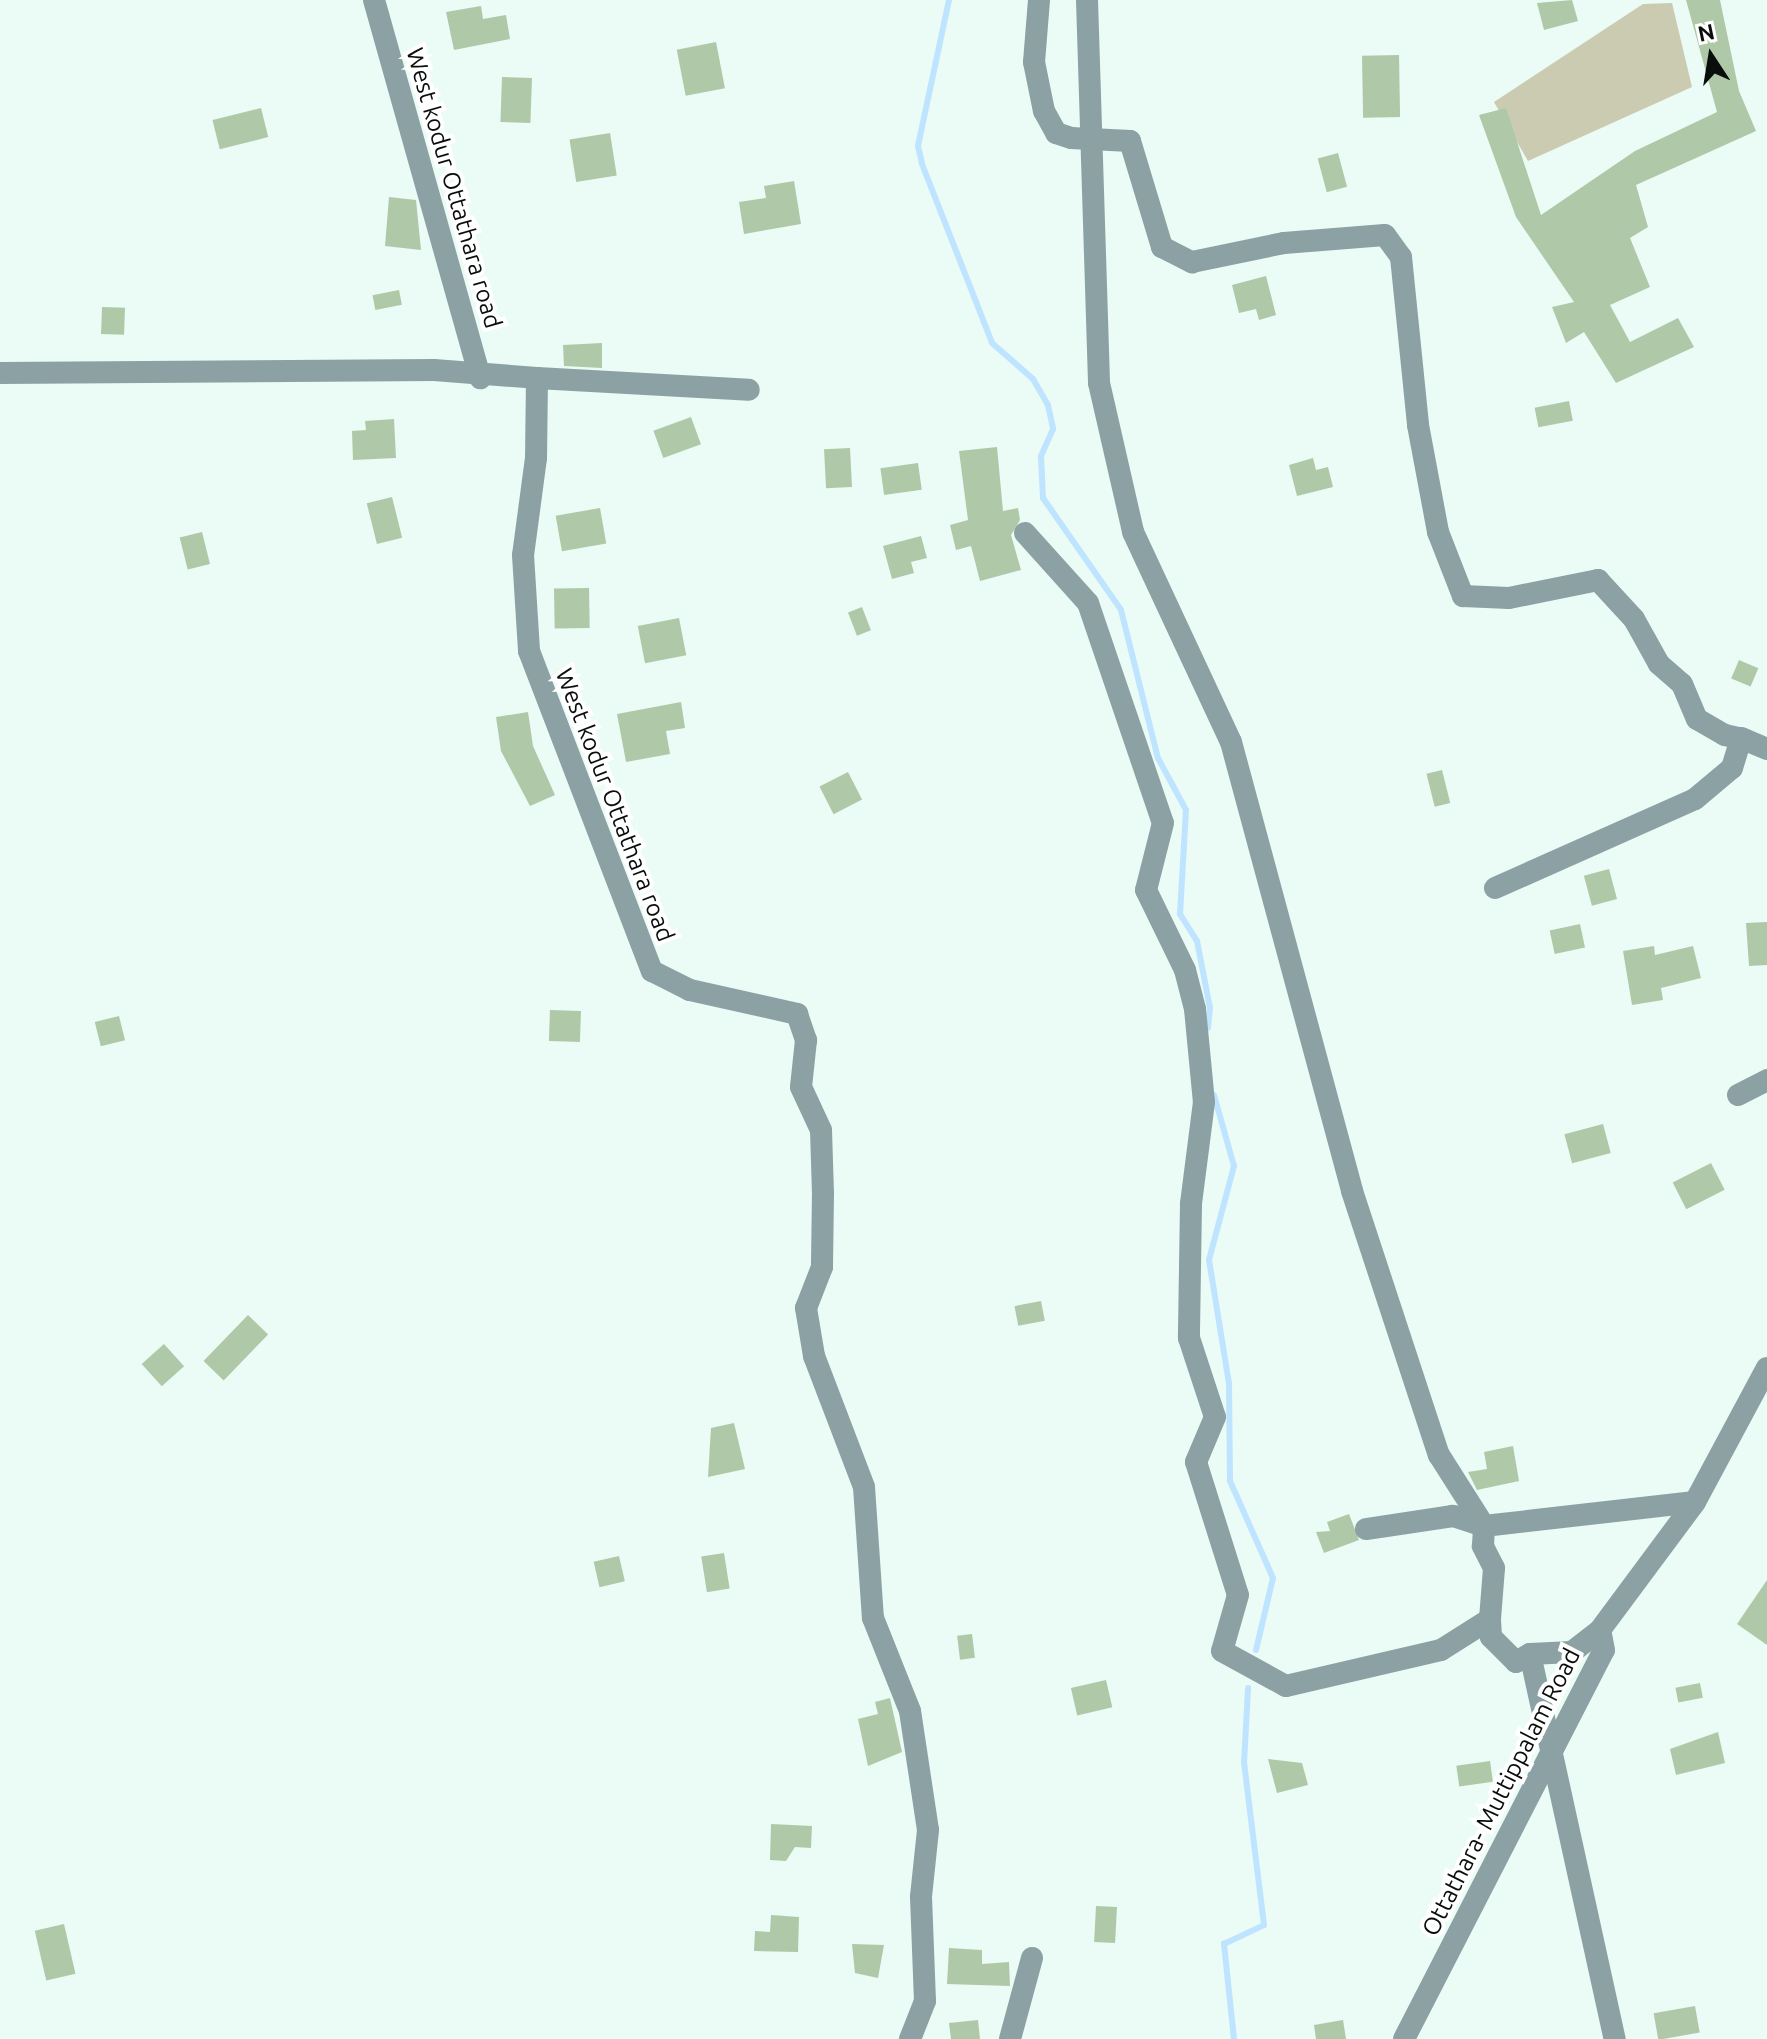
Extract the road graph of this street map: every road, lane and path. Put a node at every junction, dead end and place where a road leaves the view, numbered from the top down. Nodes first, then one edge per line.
1 (374, 0) edge
2 (1039, 0) edge
3 (1087, 0) edge
4 (1093, 140) junction
5 (0, 373) edge
6 (480, 378) junction
7 (537, 378) junction
8 (749, 390) dead end
9 (1025, 533) dead end
10 (1738, 738) junction
11 (1767, 749) edge
12 (1495, 888) dead end
13 (1767, 1080) edge
14 (1738, 1095) dead end
15 (1767, 1368) edge
16 (1695, 1502) junction
17 (1484, 1526) junction
18 (1366, 1529) dead end
19 (1490, 1619) junction
20 (1600, 1630) junction
21 (1530, 1654) junction
22 (1554, 1746) junction
23 (1032, 1958) dead end
24 (910, 2039) edge
25 (1010, 2039) edge
26 (1404, 2039) edge
27 (1615, 2039) edge

1 - 6 street, West kodur Ottathara road
2 - 4 street
3 - 4 street
4 - 10 street
4 - 17 street
5 - 6 street
6 - 7 street
7 - 8 street
7 - 24 street, West kodur Ottathara road
9 - 19 street
10 - 11 street
10 - 12 street
13 - 14 street
15 - 16 street, Ottathara- Muttippalam Road
16 - 17 street
16 - 20 street, Ottathara- Muttippalam Road
17 - 18 street
17 - 19 street
19 - 21 street
20 - 21 street
20 - 22 street, Ottathara- Muttippalam Road
21 - 22 street
22 - 26 street, Ottathara- Muttippalam Road
22 - 27 street
23 - 25 street

